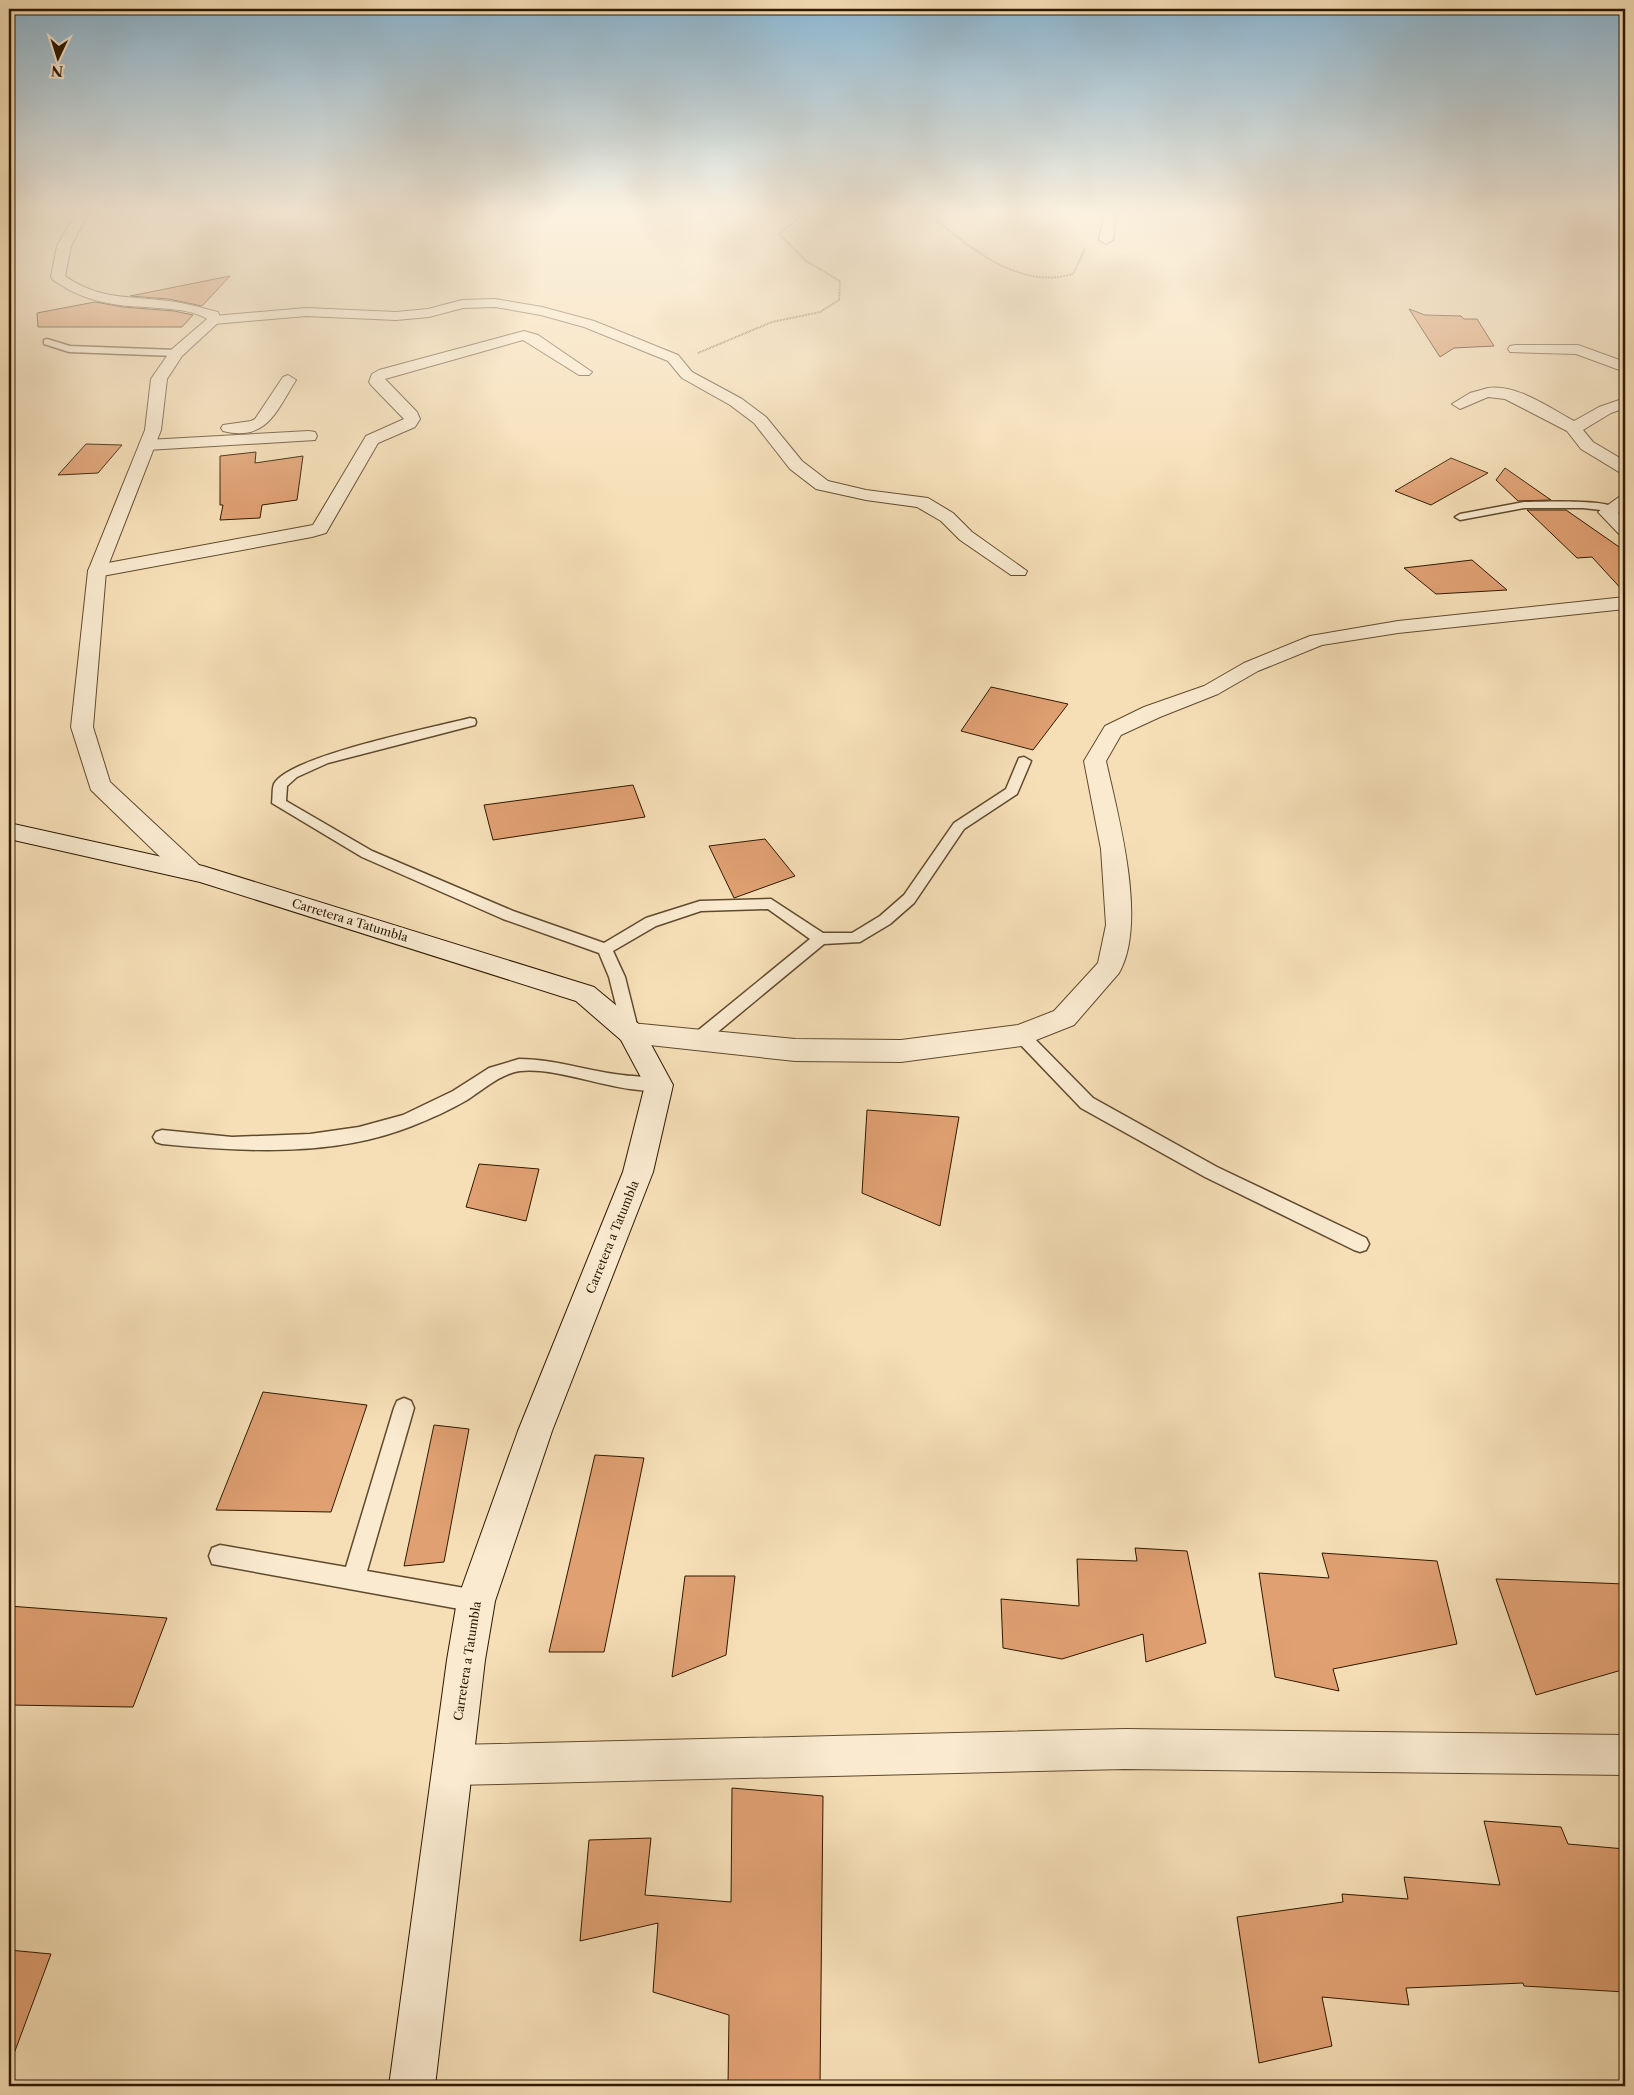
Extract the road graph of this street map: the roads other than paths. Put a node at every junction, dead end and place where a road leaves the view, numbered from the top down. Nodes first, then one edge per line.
1 (183, 308) edge
2 (448, 308) edge
3 (523, 308) edge
4 (214, 320) junction
5 (48, 342) dead end
6 (1515, 350) dead end
7 (176, 354) junction
8 (1625, 367) edge
9 (584, 372) dead end
10 (288, 380) dead end
11 (1625, 403) edge
12 (1460, 404) dead end
13 (1574, 428) junction
14 (309, 436) dead end
15 (150, 438) junction
16 (1625, 468) edge
17 (1618, 504) edge
18 (1460, 517) dead end
19 (1625, 530) edge
20 (97, 571) junction
21 (1018, 571) dead end
22 (1625, 604) edge
23 (470, 722) dead end
24 (1024, 761) dead end
25 (9, 831) edge
26 (190, 871) junction
27 (820, 938) junction
28 (605, 949) junction
29 (632, 1033) junction
30 (1021, 1035) junction
31 (696, 1041) junction
32 (659, 1085) junction
33 (162, 1137) dead end
34 (1360, 1244) dead end
35 (404, 1408) dead end
36 (220, 1556) dead end
37 (353, 1580) junction
38 (476, 1601) junction
39 (1625, 1756) edge
40 (452, 1765) junction
41 (412, 2086) edge

1 - 4 street
2 - 4 street
3 - 21 street
4 - 7 street
5 - 7 lane
6 - 8 street
7 - 15 street
9 - 20 street
10 - 15 street
11 - 13 street
12 - 13 street
13 - 16 street
14 - 15 street
15 - 20 street
17 - 18 lane
17 - 19 street
20 - 26 street
22 - 30 street
23 - 28 lane
24 - 27 lane
25 - 26 street, Carretera a Tatumbla
26 - 29 street, Carretera a Tatumbla
27 - 28 lane
27 - 31 lane
28 - 29 lane
29 - 31 street
29 - 32 street, Carretera a Tatumbla
30 - 31 street
30 - 34 lane
32 - 33 lane
32 - 38 street, Carretera a Tatumbla
35 - 37 lane
36 - 37 lane
37 - 38 lane
38 - 40 street, Carretera a Tatumbla
39 - 40 street
40 - 41 street, Carretera a Tatumbla

